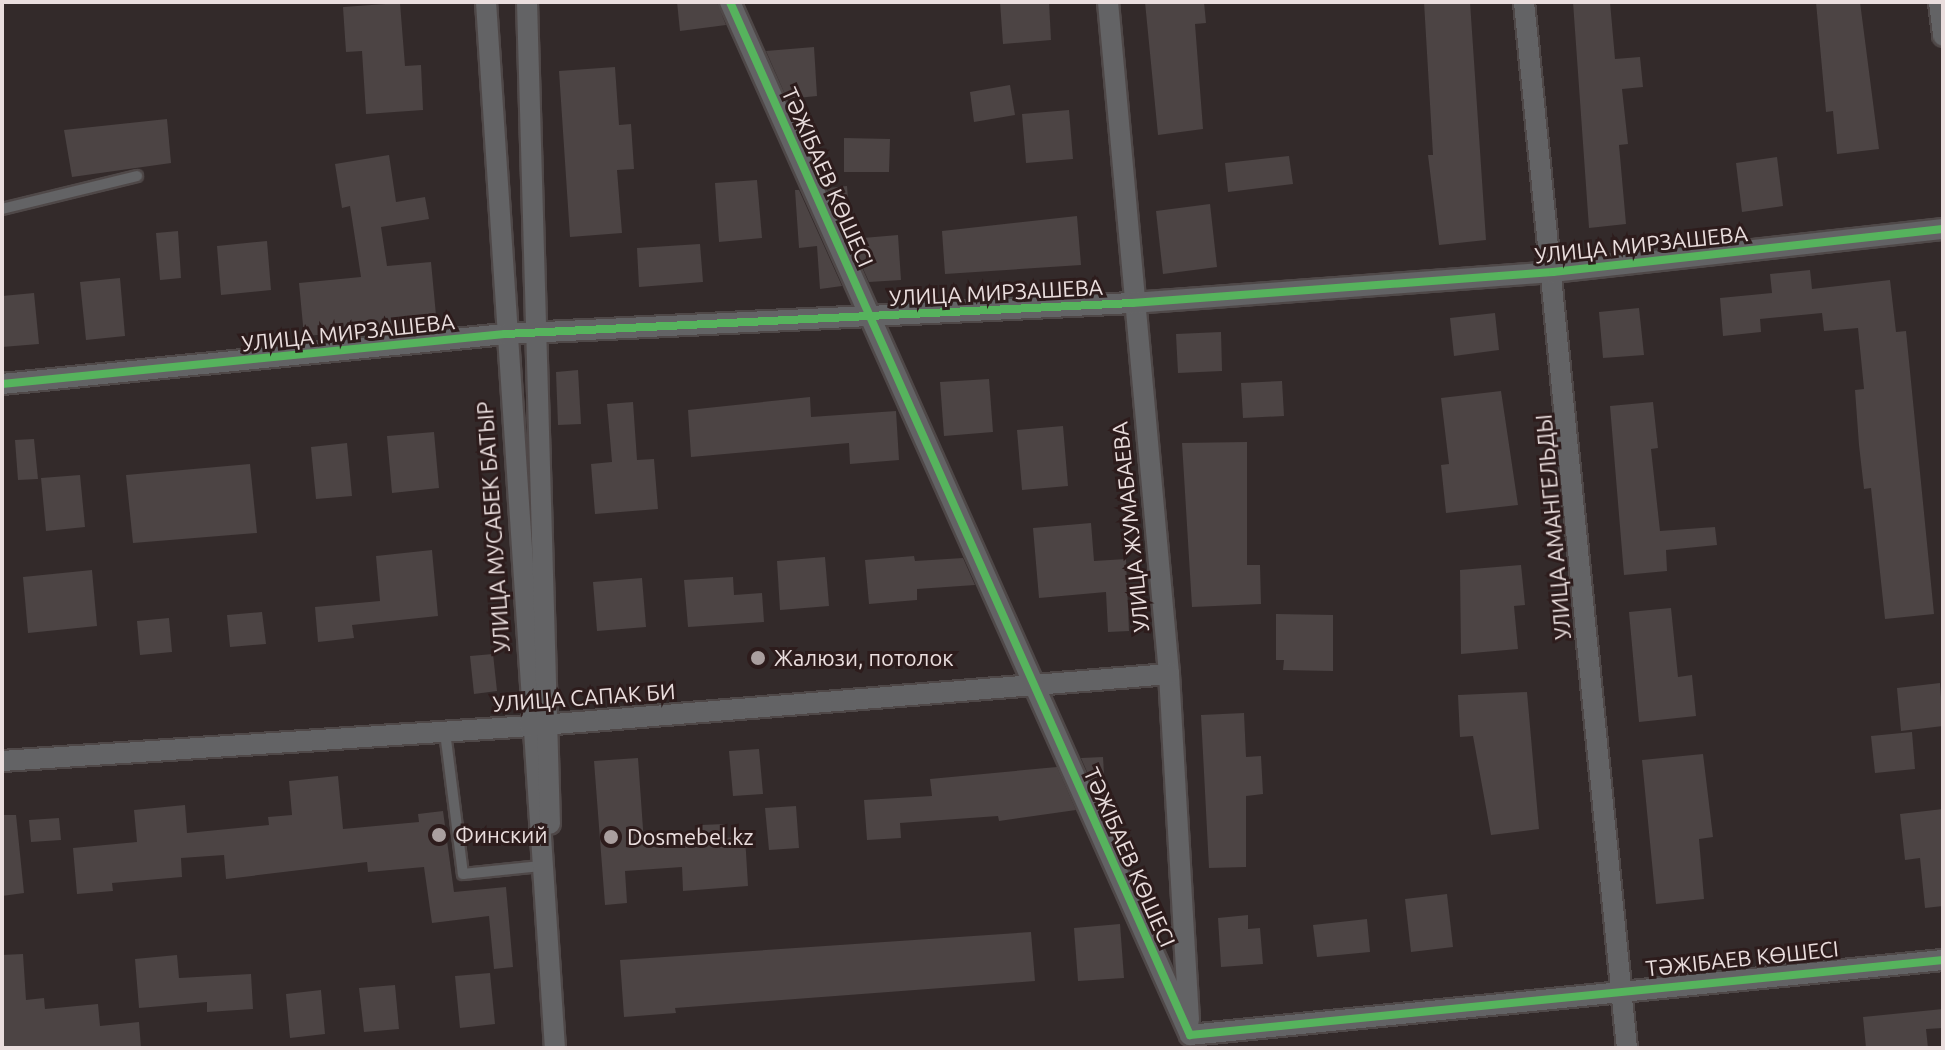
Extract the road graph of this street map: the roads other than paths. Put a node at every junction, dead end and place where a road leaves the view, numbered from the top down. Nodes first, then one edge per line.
1 (486, 2) edge
2 (527, 2) edge
3 (730, 2) edge
4 (1108, 2) edge
5 (1524, 2) edge
6 (1939, 2) edge
7 (1943, 36) edge
8 (137, 176) dead end
9 (2, 209) edge
10 (1943, 229) edge
11 (1553, 272) junction
12 (1132, 303) junction
13 (505, 334) junction
14 (2, 384) edge
15 (1169, 674) junction
16 (530, 726) junction
17 (445, 732) junction
18 (2, 761) edge
19 (541, 866) junction
20 (1943, 960) edge
21 (1622, 995) junction
22 (1190, 1042) edge
23 (556, 1048) edge
24 (1627, 1048) edge

1 - 13 street, УЛИЦА МУСАБЕК БАТЫР
2 - 23 street
3 - 22 street, ТӘЖІБАЕВ КӨШЕСІ
4 - 12 street, УЛИЦА ЖУМАБАЕВА
5 - 11 street, УЛИЦА АМАНГЕЛЬДЫ
6 - 7 street
8 - 9 lane
10 - 11 street, УЛИЦА МИРЗАШЕВА
11 - 12 street, УЛИЦА МИРЗАШЕВА
11 - 21 street, УЛИЦА АМАНГЕЛЬДЫ
12 - 13 street, УЛИЦА МИРЗАШЕВА
12 - 15 street, УЛИЦА ЖУМАБАЕВА
13 - 14 street, УЛИЦА МИРЗАШЕВА
13 - 16 street, УЛИЦА МУСАБЕК БАТЫР
15 - 16 street, УЛИЦА САПАК БИ
15 - 22 street, УЛИЦА ЖУМАБАЕВА
16 - 17 street, УЛИЦА САПАК БИ
16 - 19 street, УЛИЦА МУСАБЕК БАТЫР
17 - 18 street, УЛИЦА САПАК БИ
17 - 19 lane
19 - 23 street, УЛИЦА МУСАБЕК БАТЫР
20 - 21 street, ТӘЖІБАЕВ КӨШЕСІ
21 - 22 street, ТӘЖІБАЕВ КӨШЕСІ
21 - 24 street, УЛИЦА АМАНГЕЛЬДЫ

